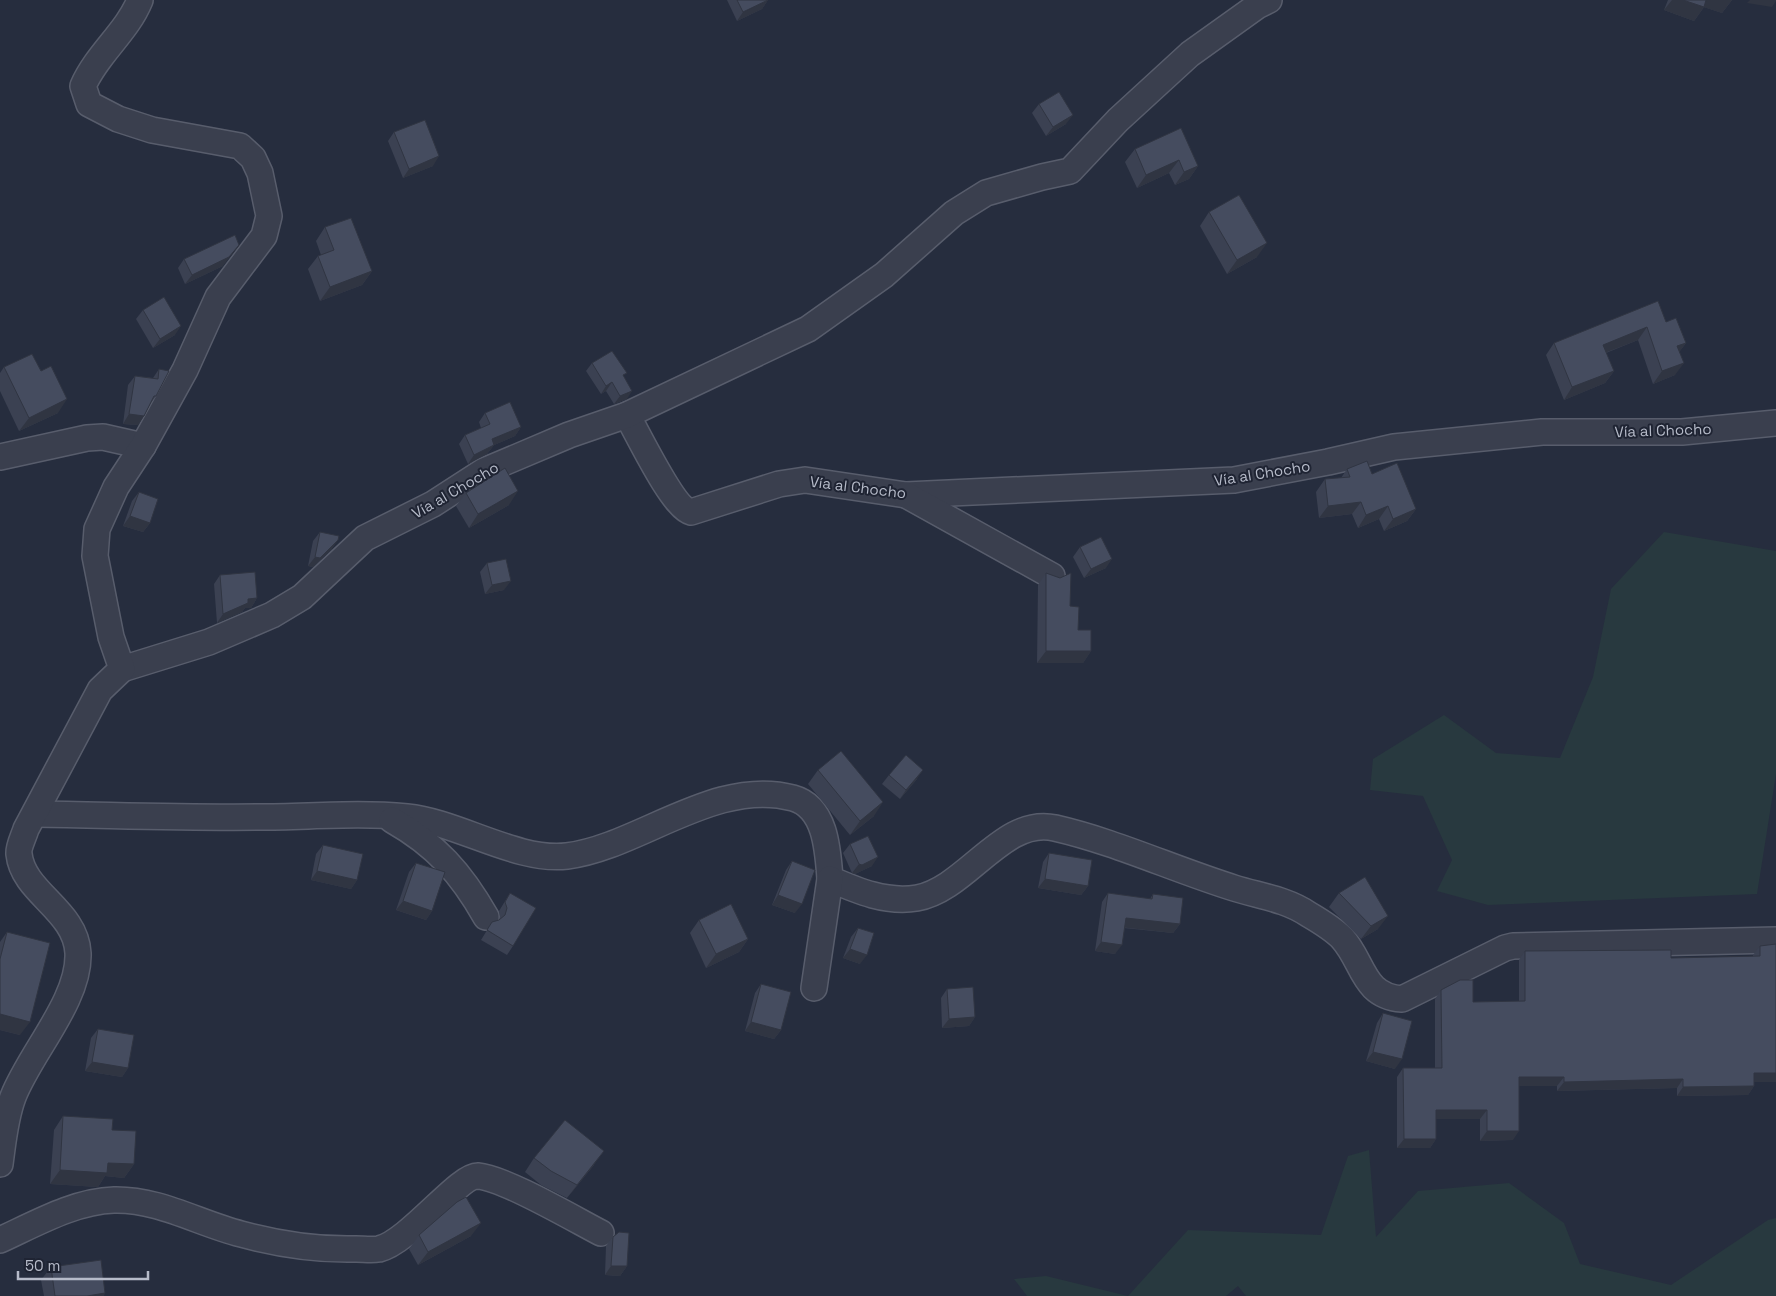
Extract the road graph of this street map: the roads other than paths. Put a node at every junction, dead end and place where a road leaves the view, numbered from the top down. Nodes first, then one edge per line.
1 (140, 0) edge
2 (1269, 0) edge
3 (627, 415) junction
4 (1776, 423) edge
5 (143, 446) junction
6 (0, 457) edge
7 (906, 495) junction
8 (1052, 576) edge
9 (122, 669) junction
10 (36, 814) junction
11 (382, 814) junction
12 (830, 879) junction
13 (486, 917) dead end
14 (1776, 940) edge
15 (814, 988) dead end
16 (3, 1118) edge
17 (0, 1164) edge
18 (601, 1233) dead end
19 (0, 1240) edge

1 - 5 street
2 - 3 street
3 - 7 street, Vía al Chocho
3 - 9 street, Vía al Chocho
4 - 7 street, Vía al Chocho
5 - 6 street
5 - 9 street
7 - 8 street
9 - 10 street
10 - 11 street
10 - 16 street
11 - 12 street
11 - 13 street
12 - 14 street
12 - 15 street
16 - 17 street
18 - 19 street

